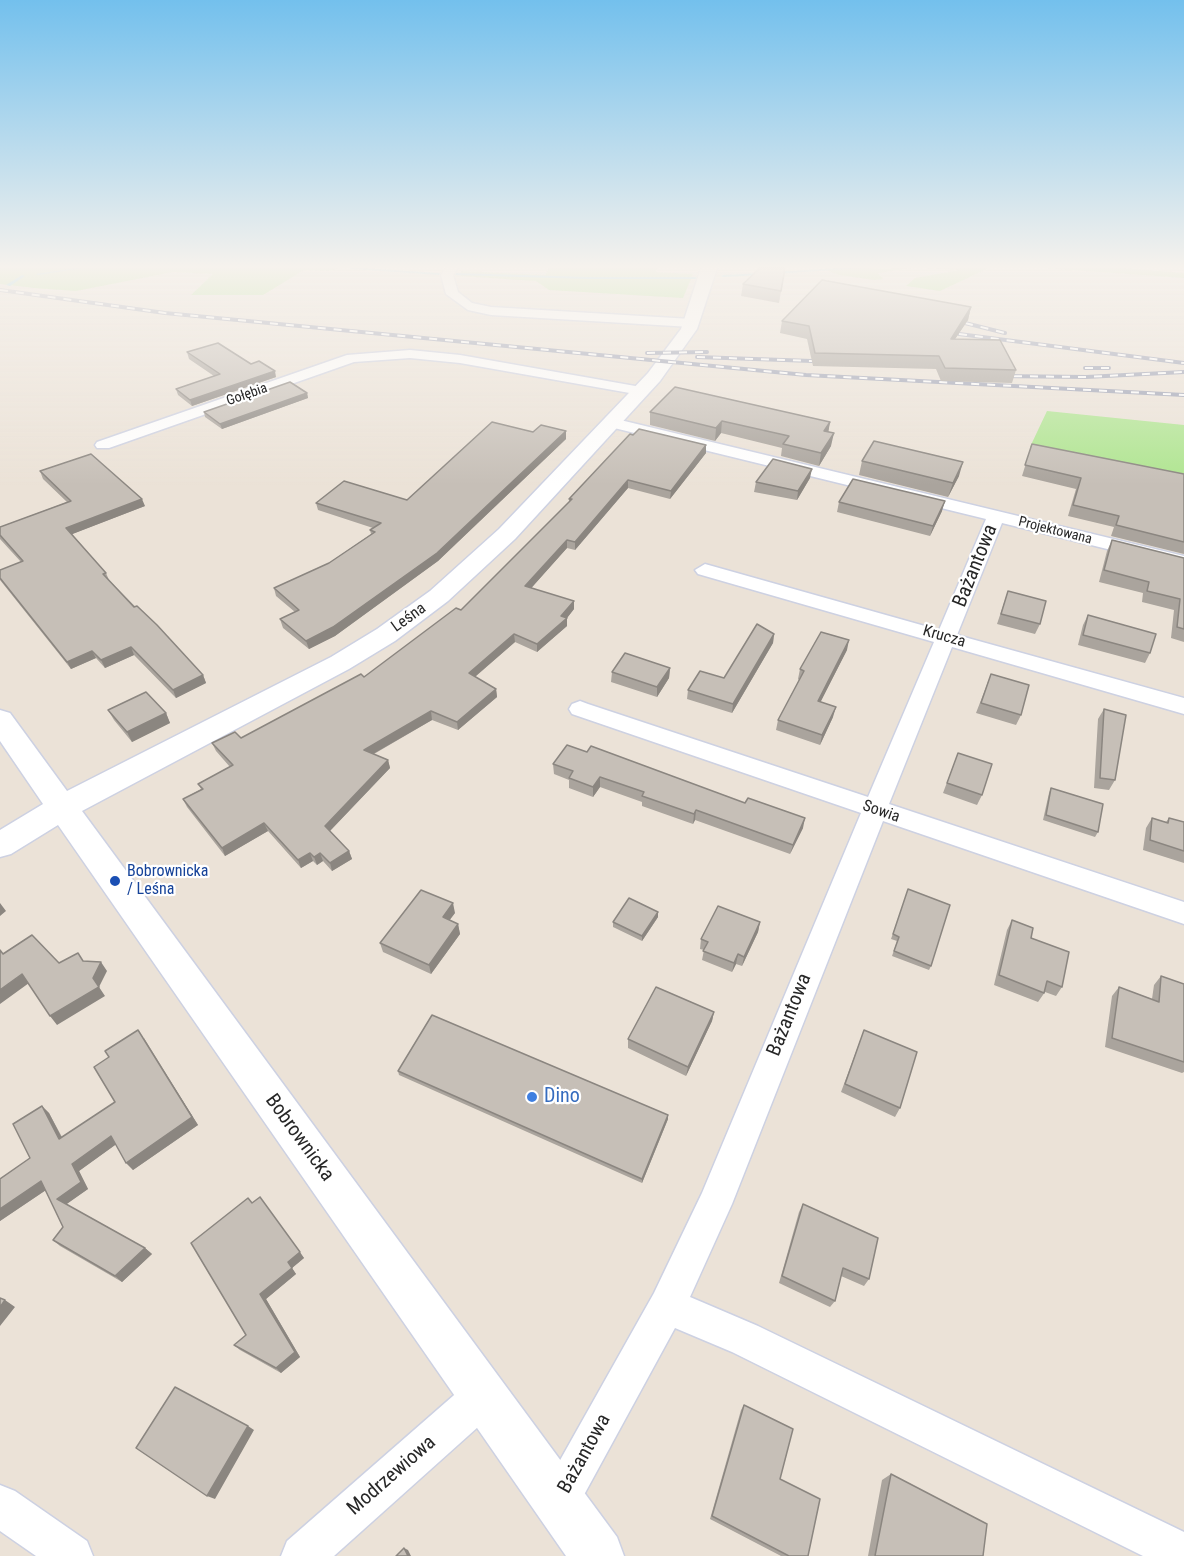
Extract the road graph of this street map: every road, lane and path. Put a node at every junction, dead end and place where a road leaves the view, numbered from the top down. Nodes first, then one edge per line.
1 (680, 341) edge
2 (641, 391) junction
3 (612, 423) junction
4 (103, 445) dead end
5 (996, 516) junction
6 (1184, 562) edge
7 (705, 570) dead end
8 (947, 638) junction
9 (1184, 706) edge
10 (580, 709) dead end
11 (0, 720) edge
12 (63, 807) junction
13 (875, 810) junction
14 (0, 845) edge
15 (1184, 913) edge
16 (667, 1306) junction
17 (483, 1396) junction
18 (559, 1501) junction
19 (0, 1506) edge
20 (1184, 1554) edge
21 (72, 1556) edge
22 (302, 1556) edge
23 (598, 1556) edge

1 - 2 street, Leśna
2 - 3 street, Leśna
2 - 4 street, Gołębia
3 - 5 street, Projektowana
3 - 12 street, Leśna
5 - 6 street, Projektowana
5 - 8 street, Bażantowa
7 - 8 street, Krucza
8 - 9 street, Krucza
8 - 13 street, Bażantowa
10 - 13 street, Sowia
11 - 12 street, Bobrownicka
12 - 14 street, Leśna
12 - 17 street, Bobrownicka
13 - 15 street, Sowia
13 - 16 street, Bażantowa
16 - 18 street, Bażantowa
16 - 20 street
17 - 18 street, Bobrownicka
17 - 22 street, Modrzewiowa
18 - 23 street, Bobrownicka
19 - 21 street

